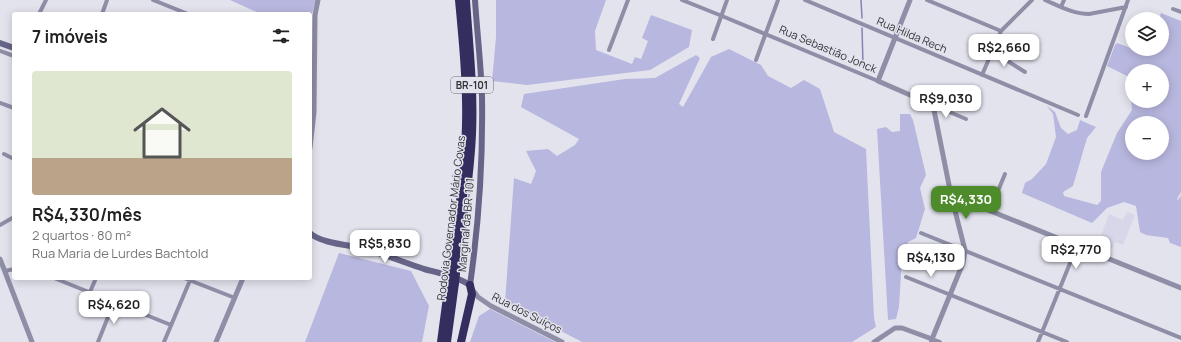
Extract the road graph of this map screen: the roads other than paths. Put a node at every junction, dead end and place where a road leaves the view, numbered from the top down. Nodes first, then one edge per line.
1 (46, 0) edge
2 (107, 0) edge
3 (152, 0) edge
4 (318, 0) edge
5 (459, 0) edge
6 (466, 0) edge
7 (475, 0) edge
8 (628, 0) edge
9 (682, 0) edge
10 (727, 0) edge
11 (778, 0) edge
12 (805, 0) edge
13 (910, 0) edge
14 (927, 0) edge
15 (1032, 0) edge
16 (1045, 0) edge
17 (1064, 0) edge
18 (1128, 0) edge
19 (1061, 7) junction
20 (1126, 7) junction
21 (1173, 9) dead end
22 (40, 12) edge
23 (103, 12) edge
24 (181, 12) edge
25 (1181, 12) edge
26 (722, 16) junction
27 (1000, 31) junction
28 (765, 34) junction
29 (895, 38) junction
30 (713, 39) dead end
31 (0, 43) edge
32 (12, 47) edge
33 (610, 50) dead end
34 (0, 51) edge
35 (992, 51) junction
36 (12, 55) edge
37 (756, 60) dead end
38 (1025, 72) dead end
39 (982, 75) junction
40 (878, 81) junction
41 (0, 103) edge
42 (933, 104) junction
43 (12, 107) edge
44 (1078, 115) dead end
45 (1086, 116) dead end
46 (966, 119) dead end
47 (312, 128) edge
48 (4, 154) dead end
49 (12, 158) edge
50 (1005, 174) dead end
51 (951, 195) junction
52 (990, 210) junction
53 (12, 218) edge
54 (0, 225) edge
55 (921, 233) dead end
56 (312, 234) edge
57 (1077, 246) junction
58 (965, 250) junction
59 (0, 259) edge
60 (12, 270) edge
61 (5, 272) junction
62 (454, 272) junction
63 (906, 277) dead end
64 (59, 280) edge
65 (95, 280) edge
66 (191, 280) edge
67 (193, 280) edge
68 (242, 280) edge
69 (452, 283) junction
70 (470, 284) junction
71 (1181, 288) edge
72 (1060, 289) junction
73 (90, 292) junction
74 (950, 294) junction
75 (235, 298) junction
76 (483, 301) junction
77 (114, 302) junction
78 (471, 304) junction
79 (171, 325) junction
80 (1042, 332) junction
81 (1181, 338) edge
82 (931, 340) edge
83 (32, 342) edge
84 (98, 342) edge
85 (164, 342) edge
86 (216, 342) edge
87 (441, 342) edge
88 (447, 342) edge
89 (461, 342) edge
90 (562, 342) edge
91 (874, 342) edge
92 (940, 342) edge
93 (1038, 342) edge
94 (1067, 342) edge

1 - 22 street
2 - 23 street
3 - 24 street
4 - 47 street
5 - 62 highway, Rodovia Governador Mário Covas / BR-101
6 - 62 highway, Rodovia Governador Mário Covas / BR-101
7 - 70 main road, Marginal da BR-101
8 - 33 street
9 - 26 street, Rua Sebastião Jonck
10 - 26 street
11 - 28 street
12 - 29 street, Rua Hilda Rech
13 - 29 street
14 - 27 street
15 - 27 street
16 - 19 street
17 - 19 street
18 - 20 street
19 - 20 street
20 - 45 street
21 - 25 street
26 - 28 street, Rua Sebastião Jonck
26 - 30 street
27 - 35 street
28 - 37 street
28 - 40 street, Rua Sebastião Jonck
29 - 39 street, Rua Hilda Rech
29 - 40 street
31 - 32 main road
34 - 36 street
35 - 38 street
35 - 39 street
39 - 44 street, Rua Hilda Rech
40 - 42 street, Rua Sebastião Jonck
41 - 43 street
42 - 46 street, Rua Sebastião Jonck
42 - 51 street
48 - 49 street
50 - 52 street
51 - 52 street
51 - 58 street
52 - 57 street
53 - 54 street
55 - 58 street
56 - 70 main road
57 - 71 street
57 - 72 street
58 - 72 street
58 - 74 street
59 - 61 street
60 - 61 street
61 - 83 street
62 - 69 highway, Rodovia Governador Mário Covas / BR-101, bridge
63 - 74 street
64 - 73 street
65 - 73 street
66 - 79 street
67 - 75 street
68 - 75 street
69 - 87 highway, Rodovia Governador Mário Covas / BR-101
69 - 88 highway, Rodovia Governador Mário Covas / BR-101
70 - 76 street, Rua dos Suíços
70 - 78 highway
72 - 80 street
72 - 81 street
73 - 77 street
74 - 80 street
74 - 82 street
75 - 86 street
76 - 78 street, Rua dos Suíços
76 - 90 street, Rua dos Suíços
77 - 79 street
77 - 84 street
78 - 89 highway
79 - 85 street
80 - 93 street
80 - 94 street
82 - 91 street
82 - 92 street

